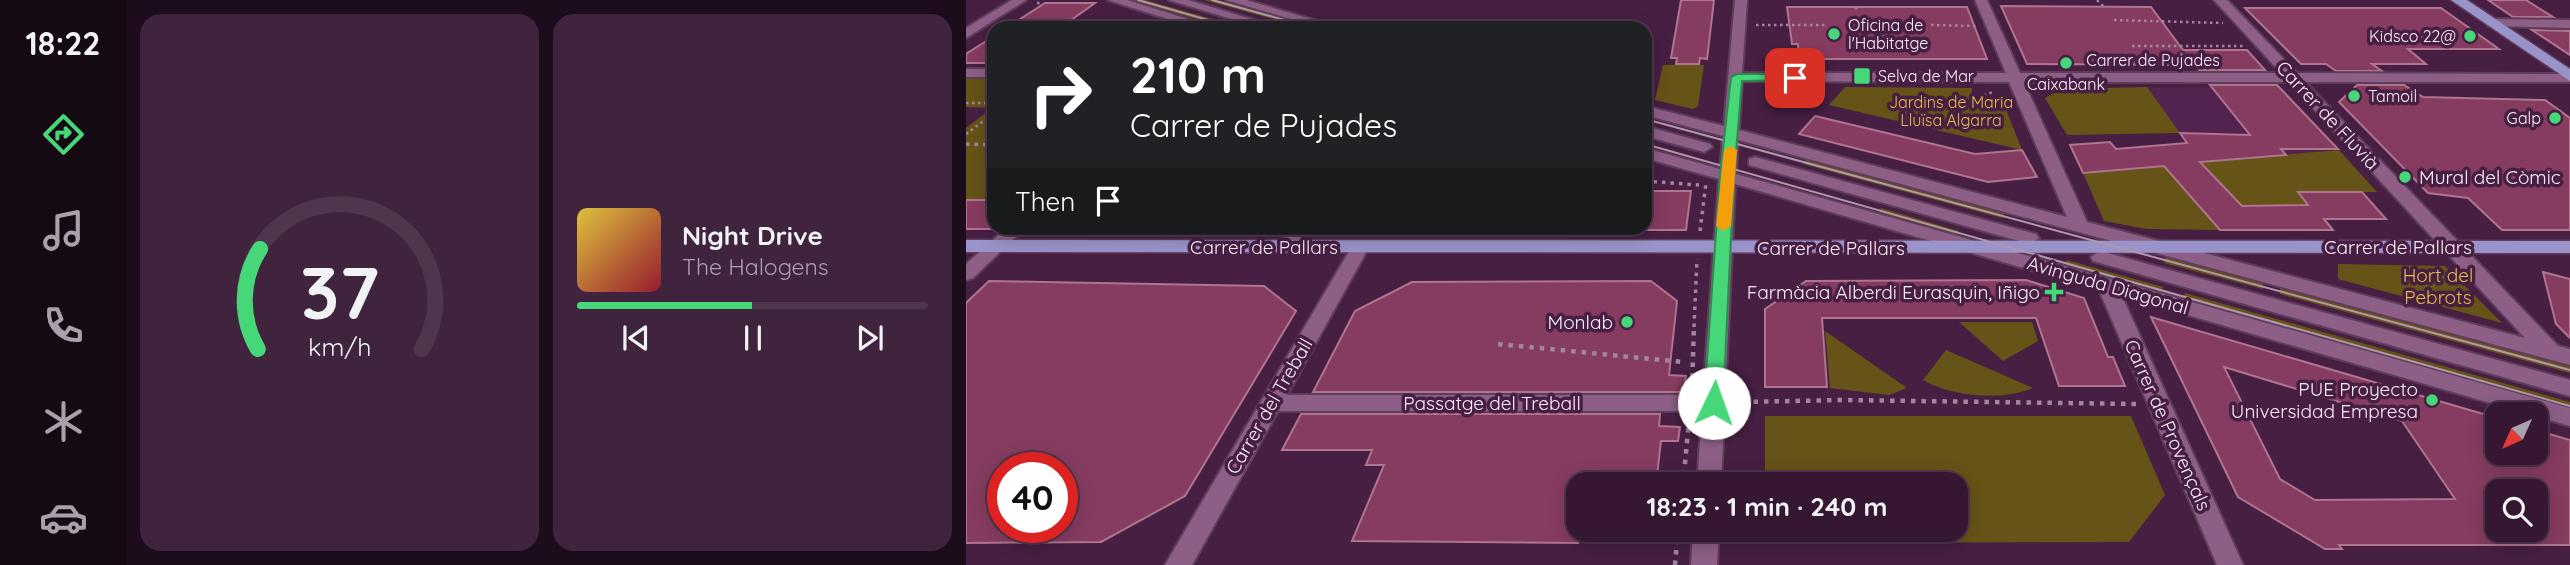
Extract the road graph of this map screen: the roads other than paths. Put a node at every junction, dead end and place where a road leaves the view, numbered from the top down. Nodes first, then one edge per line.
1 (1020, 0) edge
2 (1114, 0) edge
3 (1175, 0) edge
4 (1232, 0) edge
5 (1741, 0) edge
6 (1981, 0) edge
7 (2220, 0) edge
8 (2458, 0) edge
9 (1186, 21) edge
10 (1250, 21) edge
11 (1310, 21) edge
12 (2492, 23) junction
13 (2570, 24) edge
14 (966, 34) edge
15 (966, 73) edge
16 (987, 73) edge
17 (1737, 77) junction
18 (2570, 77) edge
19 (2015, 78) junction
20 (2293, 78) junction
21 (1652, 112) edge
22 (1652, 133) edge
23 (1733, 134) junction
24 (1704, 147) dead end
25 (1652, 155) edge
26 (1755, 162) dead end
27 (1717, 178) junction
28 (2080, 227) junction
29 (1009, 235) edge
30 (1294, 235) edge
31 (2031, 238) dead end
32 (966, 246) edge
33 (997, 246) junction
34 (1286, 247) junction
35 (1360, 247) junction
36 (2453, 247) junction
37 (2570, 247) edge
38 (1722, 248) junction
39 (1978, 248) junction
40 (2161, 248) junction
41 (2100, 257) dead end
42 (966, 274) edge
43 (2107, 285) junction
44 (2561, 354) edge
45 (2570, 388) edge
46 (1271, 403) junction
47 (1714, 403) junction
48 (2570, 417) edge
49 (1710, 472) edge
50 (1705, 542) edge
51 (1178, 565) edge
52 (1704, 565) edge
53 (2230, 565) edge

1 - 14 street
2 - 9 street
3 - 10 street
4 - 11 street
5 - 17 street
6 - 19 street
7 - 20 street, Carrer de Fluvià
8 - 12 main road
12 - 13 street
12 - 18 main road
15 - 16 street
17 - 19 street, Carrer de Pujades
17 - 23 street
18 - 20 street, Carrer de Pujades
19 - 20 street, Carrer de Pujades
19 - 28 street
20 - 36 street, Carrer de Fluvià
21 - 23 street
22 - 24 street
23 - 27 street
23 - 28 street
25 - 27 street, Avinguda Diagonal
26 - 31 street, Avinguda Diagonal
27 - 38 street
27 - 39 street, Avinguda Diagonal
28 - 40 street
29 - 33 street
30 - 34 street
32 - 33 main road, Carrer de Pallars
33 - 34 main road, Carrer de Pallars
33 - 42 street
34 - 35 main road, Carrer de Pallars
35 - 38 main road, Carrer de Pallars
35 - 46 street, Carrer del Treball
36 - 37 main road, Carrer de Pallars
36 - 40 main road, Carrer de Pallars
36 - 44 street, Carrer de Fluvià
38 - 39 main road, Carrer de Pallars
38 - 47 street
39 - 40 main road, Carrer de Pallars
39 - 43 street, Avinguda Diagonal
40 - 44 street
41 - 45 street, Avinguda Diagonal
43 - 48 street, Avinguda Diagonal
43 - 53 street, Carrer de Provençals
46 - 47 street, Passatge del Treball
46 - 51 street, Carrer del Treball
47 - 49 street
50 - 52 street

